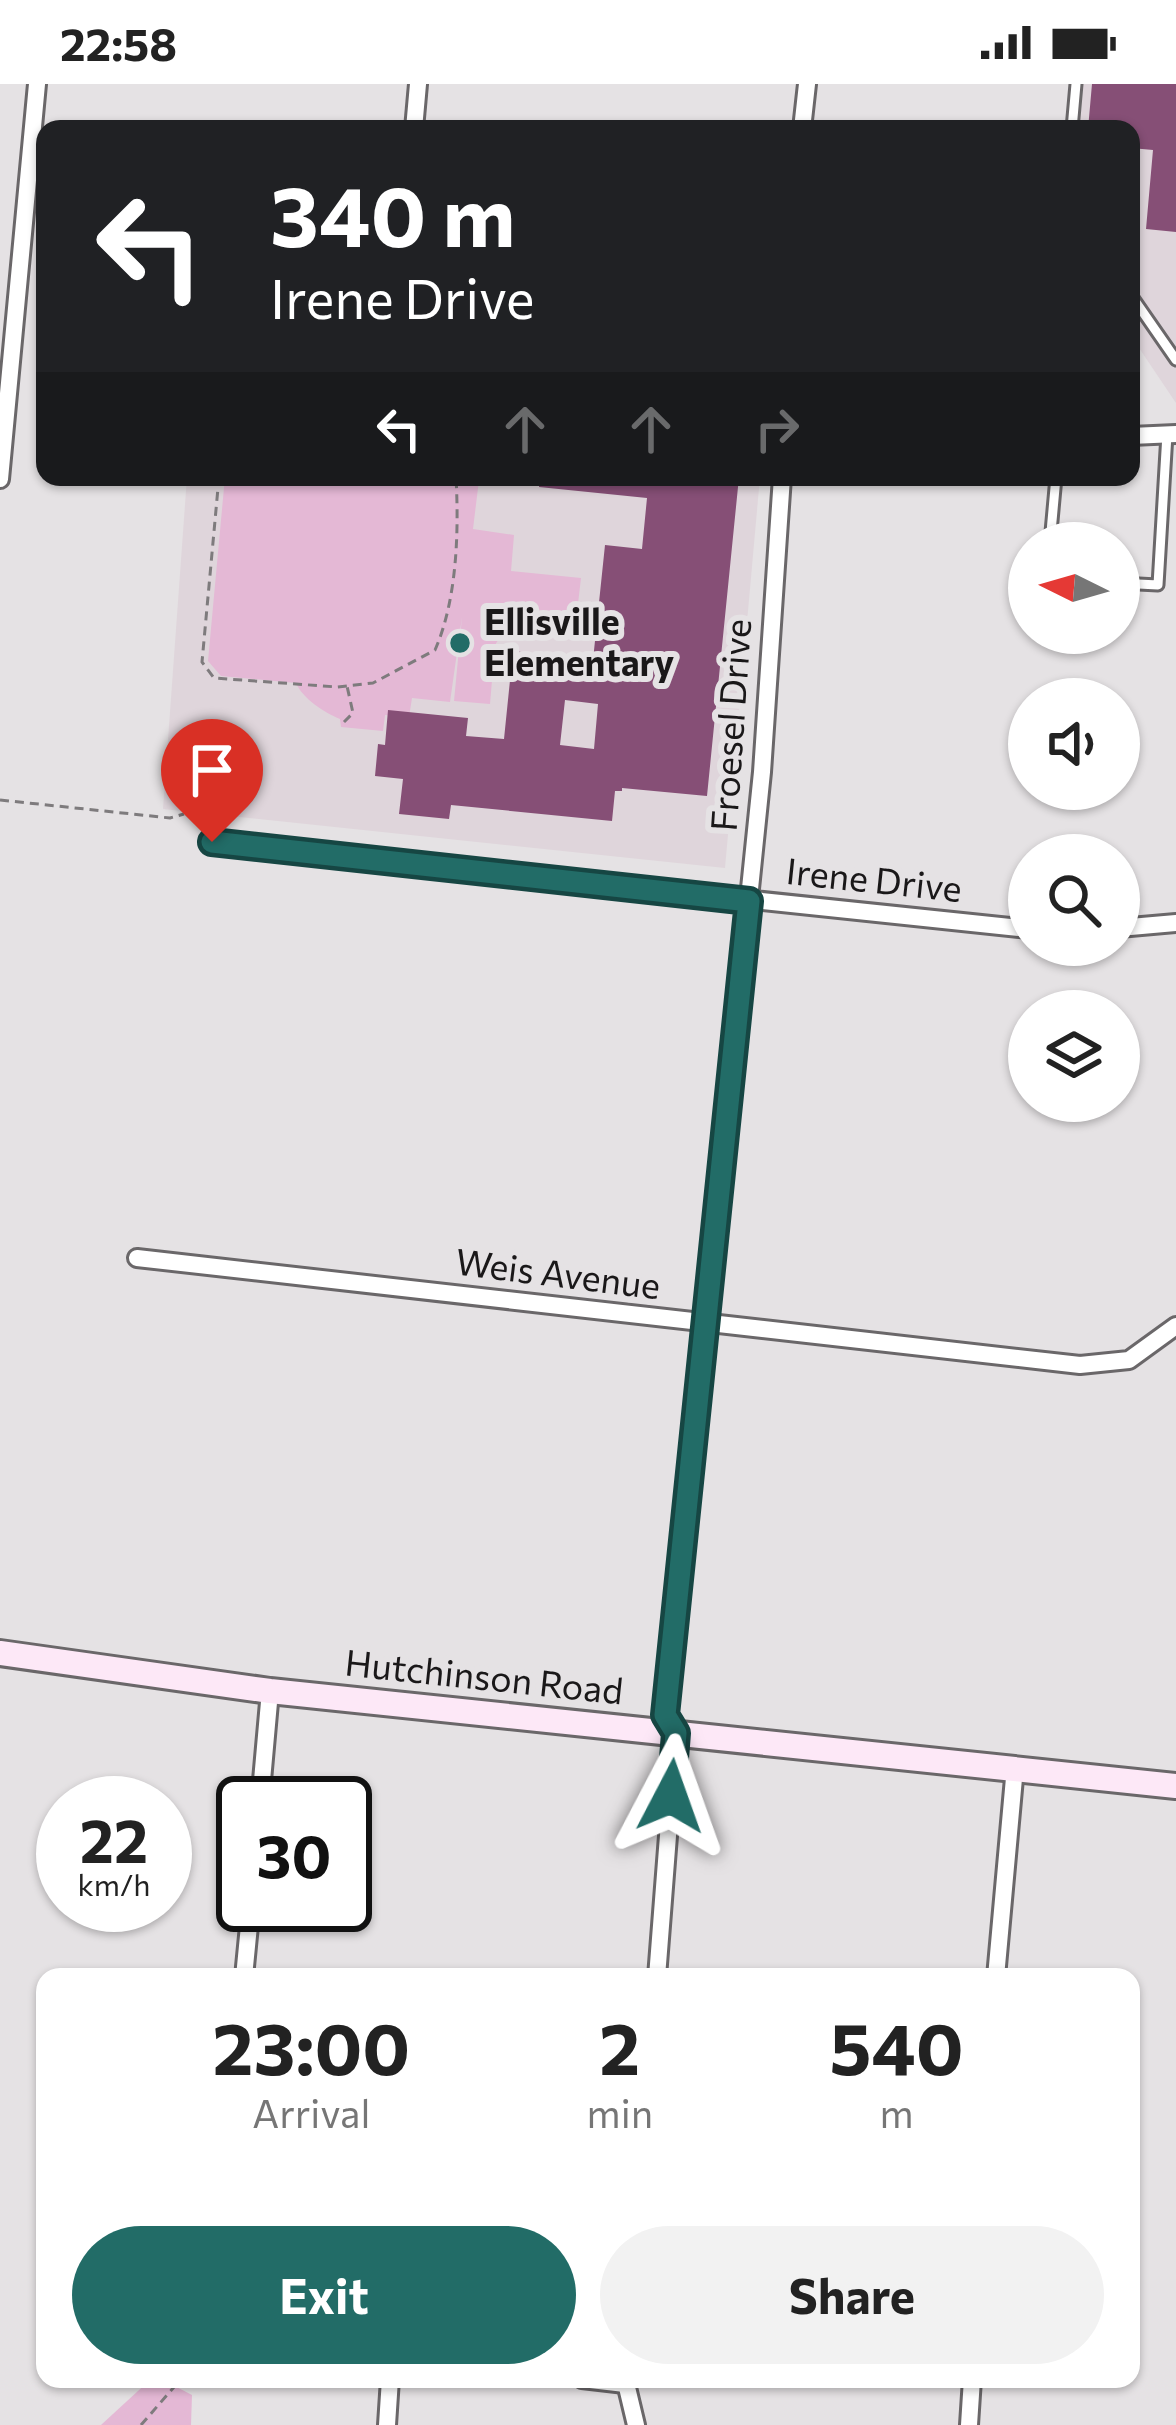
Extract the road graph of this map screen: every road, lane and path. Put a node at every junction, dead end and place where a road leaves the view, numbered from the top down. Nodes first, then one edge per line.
1 (37, 84) edge
2 (418, 84) edge
3 (807, 84) edge
4 (1076, 84) edge
5 (415, 120) edge
6 (803, 120) edge
7 (1073, 120) edge
8 (1140, 308) edge
9 (1176, 360) edge
10 (1172, 434) edge
11 (1140, 436) edge
12 (0, 479) edge
13 (218, 486) edge
14 (457, 486) edge
15 (781, 486) edge
16 (1055, 486) edge
17 (1052, 522) edge
18 (1140, 584) edge
19 (347, 686) junction
20 (344, 722) dead end
21 (0, 800) edge
22 (184, 814) dead end
23 (212, 842) dead end
24 (749, 901) junction
25 (1176, 923) edge
26 (1140, 926) edge
27 (1008, 927) edge
28 (136, 1258) dead end
29 (703, 1324) junction
30 (1176, 1326) edge
31 (0, 1653) edge
32 (270, 1691) junction
33 (676, 1733) junction
34 (1015, 1768) junction
35 (262, 1776) edge
36 (1176, 1786) edge
37 (248, 1932) edge
38 (245, 1968) edge
39 (658, 1968) edge
40 (997, 1968) edge
41 (173, 2388) edge
42 (389, 2388) edge
43 (627, 2388) edge
44 (971, 2388) edge
45 (141, 2425) edge
46 (387, 2425) edge
47 (636, 2425) edge
48 (969, 2425) edge

1 - 12 street
2 - 5 street
3 - 6 street
4 - 7 lane
8 - 9 lane
10 - 11 street
10 - 18 lane
13 - 19 path
14 - 19 path
15 - 24 street, Froesel Drive
16 - 17 lane
19 - 20 path
21 - 22 path
23 - 24 street, Irene Drive
24 - 27 street, Irene Drive
24 - 29 street, Froesel Drive
25 - 26 street
28 - 29 street, Weis Avenue
29 - 30 street, Weis Avenue
29 - 33 street, Froesel Drive
31 - 32 street, Hutchinson Road
32 - 33 street, Hutchinson Road
32 - 35 street
33 - 34 street, Hutchinson Road
33 - 39 street, Froesel Drive
34 - 36 street, Hutchinson Road
34 - 40 street
37 - 38 street
41 - 45 path
42 - 46 street
43 - 47 street
44 - 48 street

